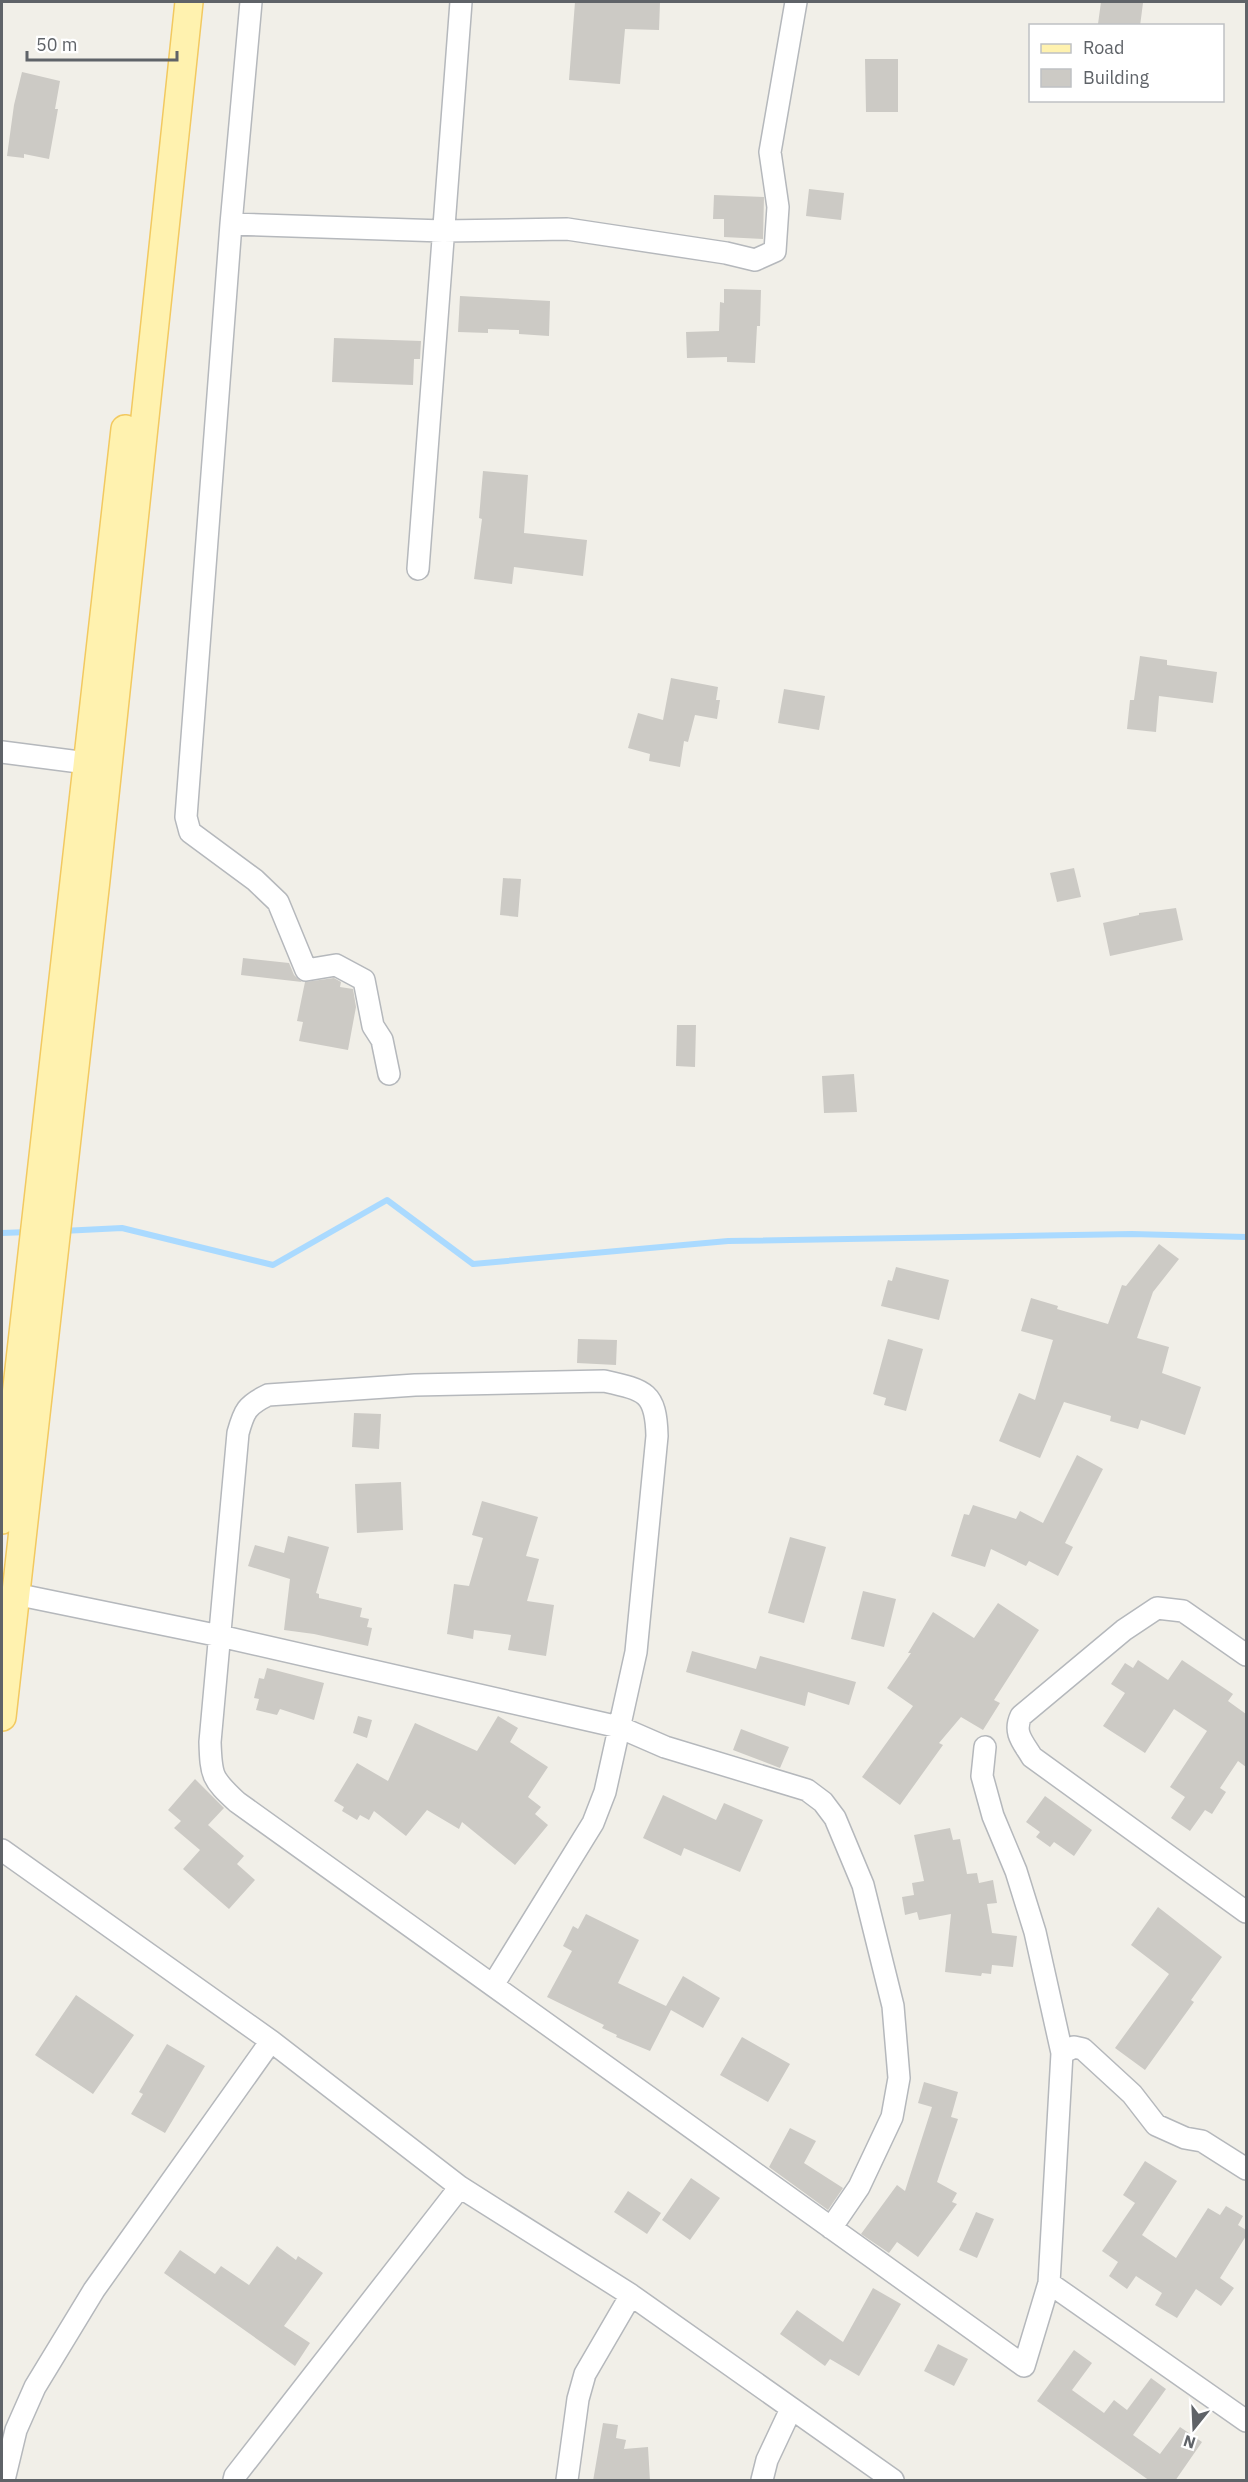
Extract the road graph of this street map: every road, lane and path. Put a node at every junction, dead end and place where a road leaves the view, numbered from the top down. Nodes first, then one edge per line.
1 (172, 2) edge
2 (189, 2) edge
3 (251, 2) edge
4 (460, 2) edge
5 (796, 2) edge
6 (231, 224) junction
7 (443, 231) junction
8 (418, 569) dead end
9 (2, 752) edge
10 (87, 763) junction
11 (389, 1074) dead end
12 (2, 1520) edge
13 (15, 1594) junction
14 (220, 1636) junction
15 (1246, 1655) edge
16 (2, 1717) edge
17 (620, 1727) junction
18 (985, 1747) dead end
19 (2, 1850) edge
20 (1246, 1912) edge
21 (493, 1985) junction
22 (271, 2041) junction
23 (1062, 2053) junction
24 (1246, 2169) edge
25 (460, 2187) junction
26 (831, 2228) junction
27 (1049, 2283) junction
28 (631, 2295) junction
29 (791, 2409) junction
30 (1246, 2421) edge
31 (4, 2481) edge
32 (234, 2481) edge
33 (567, 2481) edge
34 (762, 2481) edge
35 (893, 2481) edge

1 - 10 main road
2 - 13 main road
3 - 6 street
4 - 7 street
5 - 7 street
6 - 7 street
6 - 11 street
7 - 8 street
9 - 10 street
10 - 12 main road
13 - 14 street
13 - 16 main road
14 - 17 street
14 - 17 street
14 - 21 street
15 - 20 street
17 - 21 street
17 - 26 street
18 - 23 street
19 - 22 street
21 - 26 street
22 - 25 street
22 - 31 street
23 - 24 street
23 - 27 street
25 - 28 street
25 - 32 street
26 - 27 street
27 - 30 street
28 - 29 street
28 - 33 street
29 - 34 street
29 - 35 street

